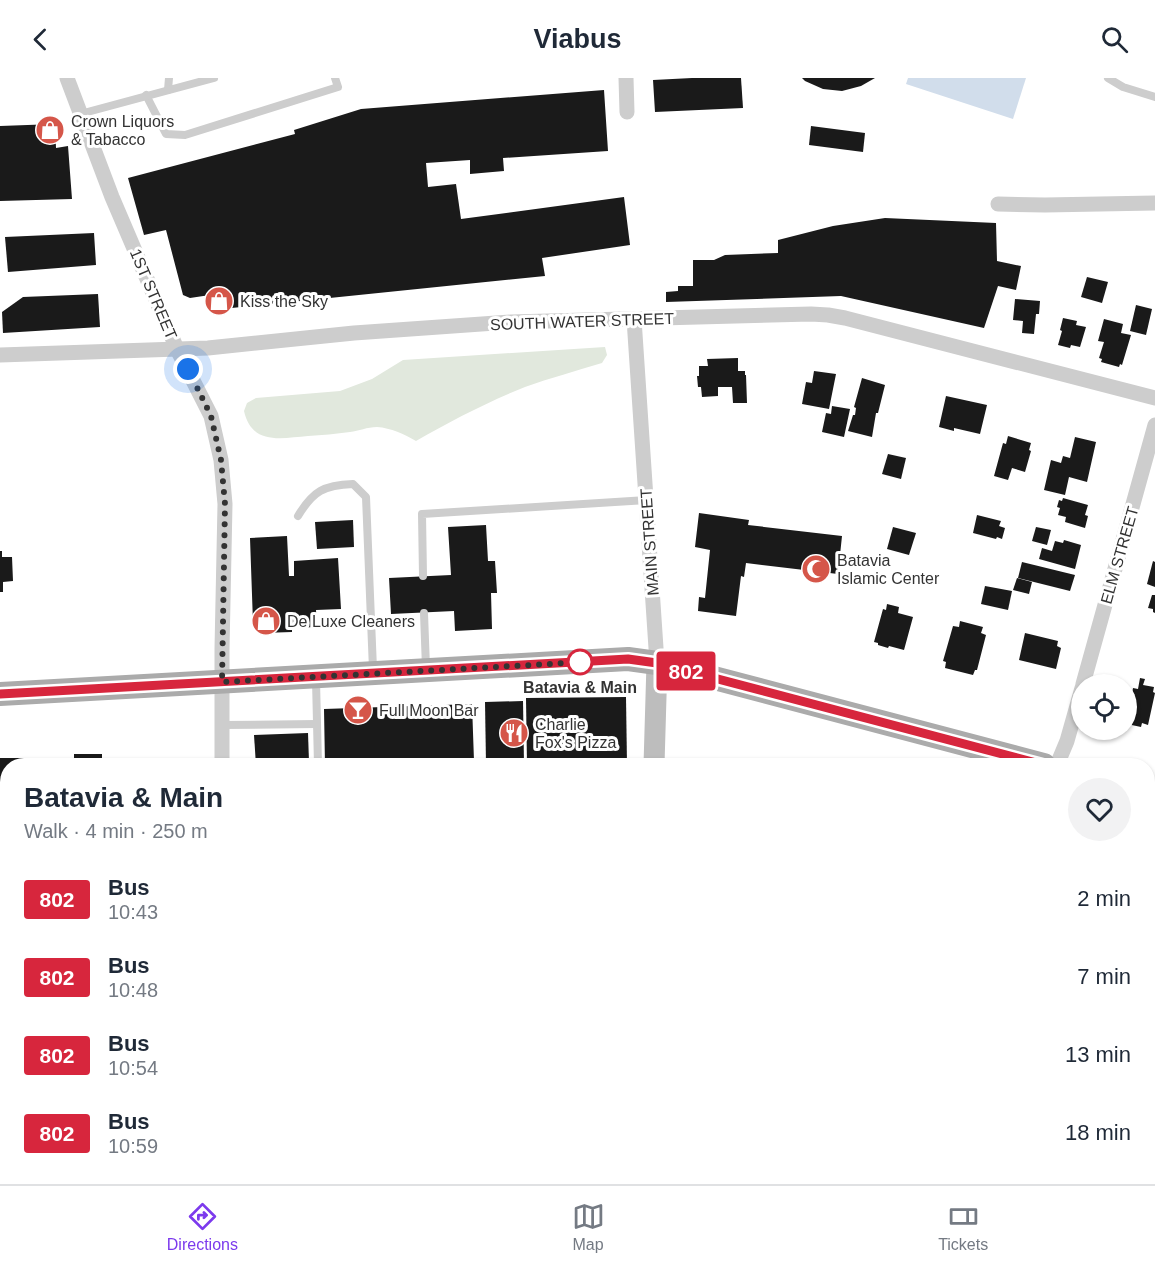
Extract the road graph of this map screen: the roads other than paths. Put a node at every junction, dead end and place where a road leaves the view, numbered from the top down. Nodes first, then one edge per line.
1 (67, 78) edge
2 (169, 78) edge
3 (214, 78) edge
4 (335, 78) edge
5 (626, 78) edge
6 (1108, 78) edge
7 (168, 90) junction
8 (146, 95) junction
9 (1155, 97) edge
10 (627, 112) dead end
11 (80, 114) junction
12 (1155, 202) edge
13 (998, 204) dead end
14 (634, 319) junction
15 (177, 349) junction
16 (0, 355) edge
17 (1155, 398) edge
18 (1155, 425) edge
19 (647, 500) junction
20 (298, 516) dead end
21 (423, 576) dead end
22 (424, 612) dead end
23 (657, 663) junction
24 (426, 671) junction
25 (373, 674) junction
26 (1085, 674) edge
27 (316, 677) junction
28 (222, 682) junction
29 (0, 694) edge
30 (317, 724) junction
31 (222, 725) junction
32 (1071, 726) edge
33 (222, 758) edge
34 (318, 758) edge
35 (654, 758) edge
36 (1017, 758) edge
37 (1060, 758) edge

1 - 11 street, 1ST STREET
2 - 7 lane
3 - 7 lane
4 - 8 lane
5 - 10 street
6 - 9 lane
7 - 8 lane
8 - 11 lane
11 - 15 street, 1ST STREET
12 - 13 street
14 - 15 street, SOUTH WATER STREET
14 - 17 street, SOUTH WATER STREET
14 - 19 street, MAIN STREET
15 - 16 street, SOUTH WATER STREET
15 - 28 street, 1ST STREET
18 - 26 street, ELM STREET
19 - 21 lane
19 - 23 street, MAIN STREET
20 - 25 lane
22 - 24 lane
23 - 24 main road
23 - 35 main road, MAIN STREET
23 - 36 main road
24 - 25 main road
25 - 27 main road
27 - 28 main road
27 - 30 lane
28 - 29 main road
28 - 31 street, 1ST STREET
30 - 31 lane
30 - 34 lane
31 - 33 street, 1ST STREET
32 - 37 street, ELM STREET

